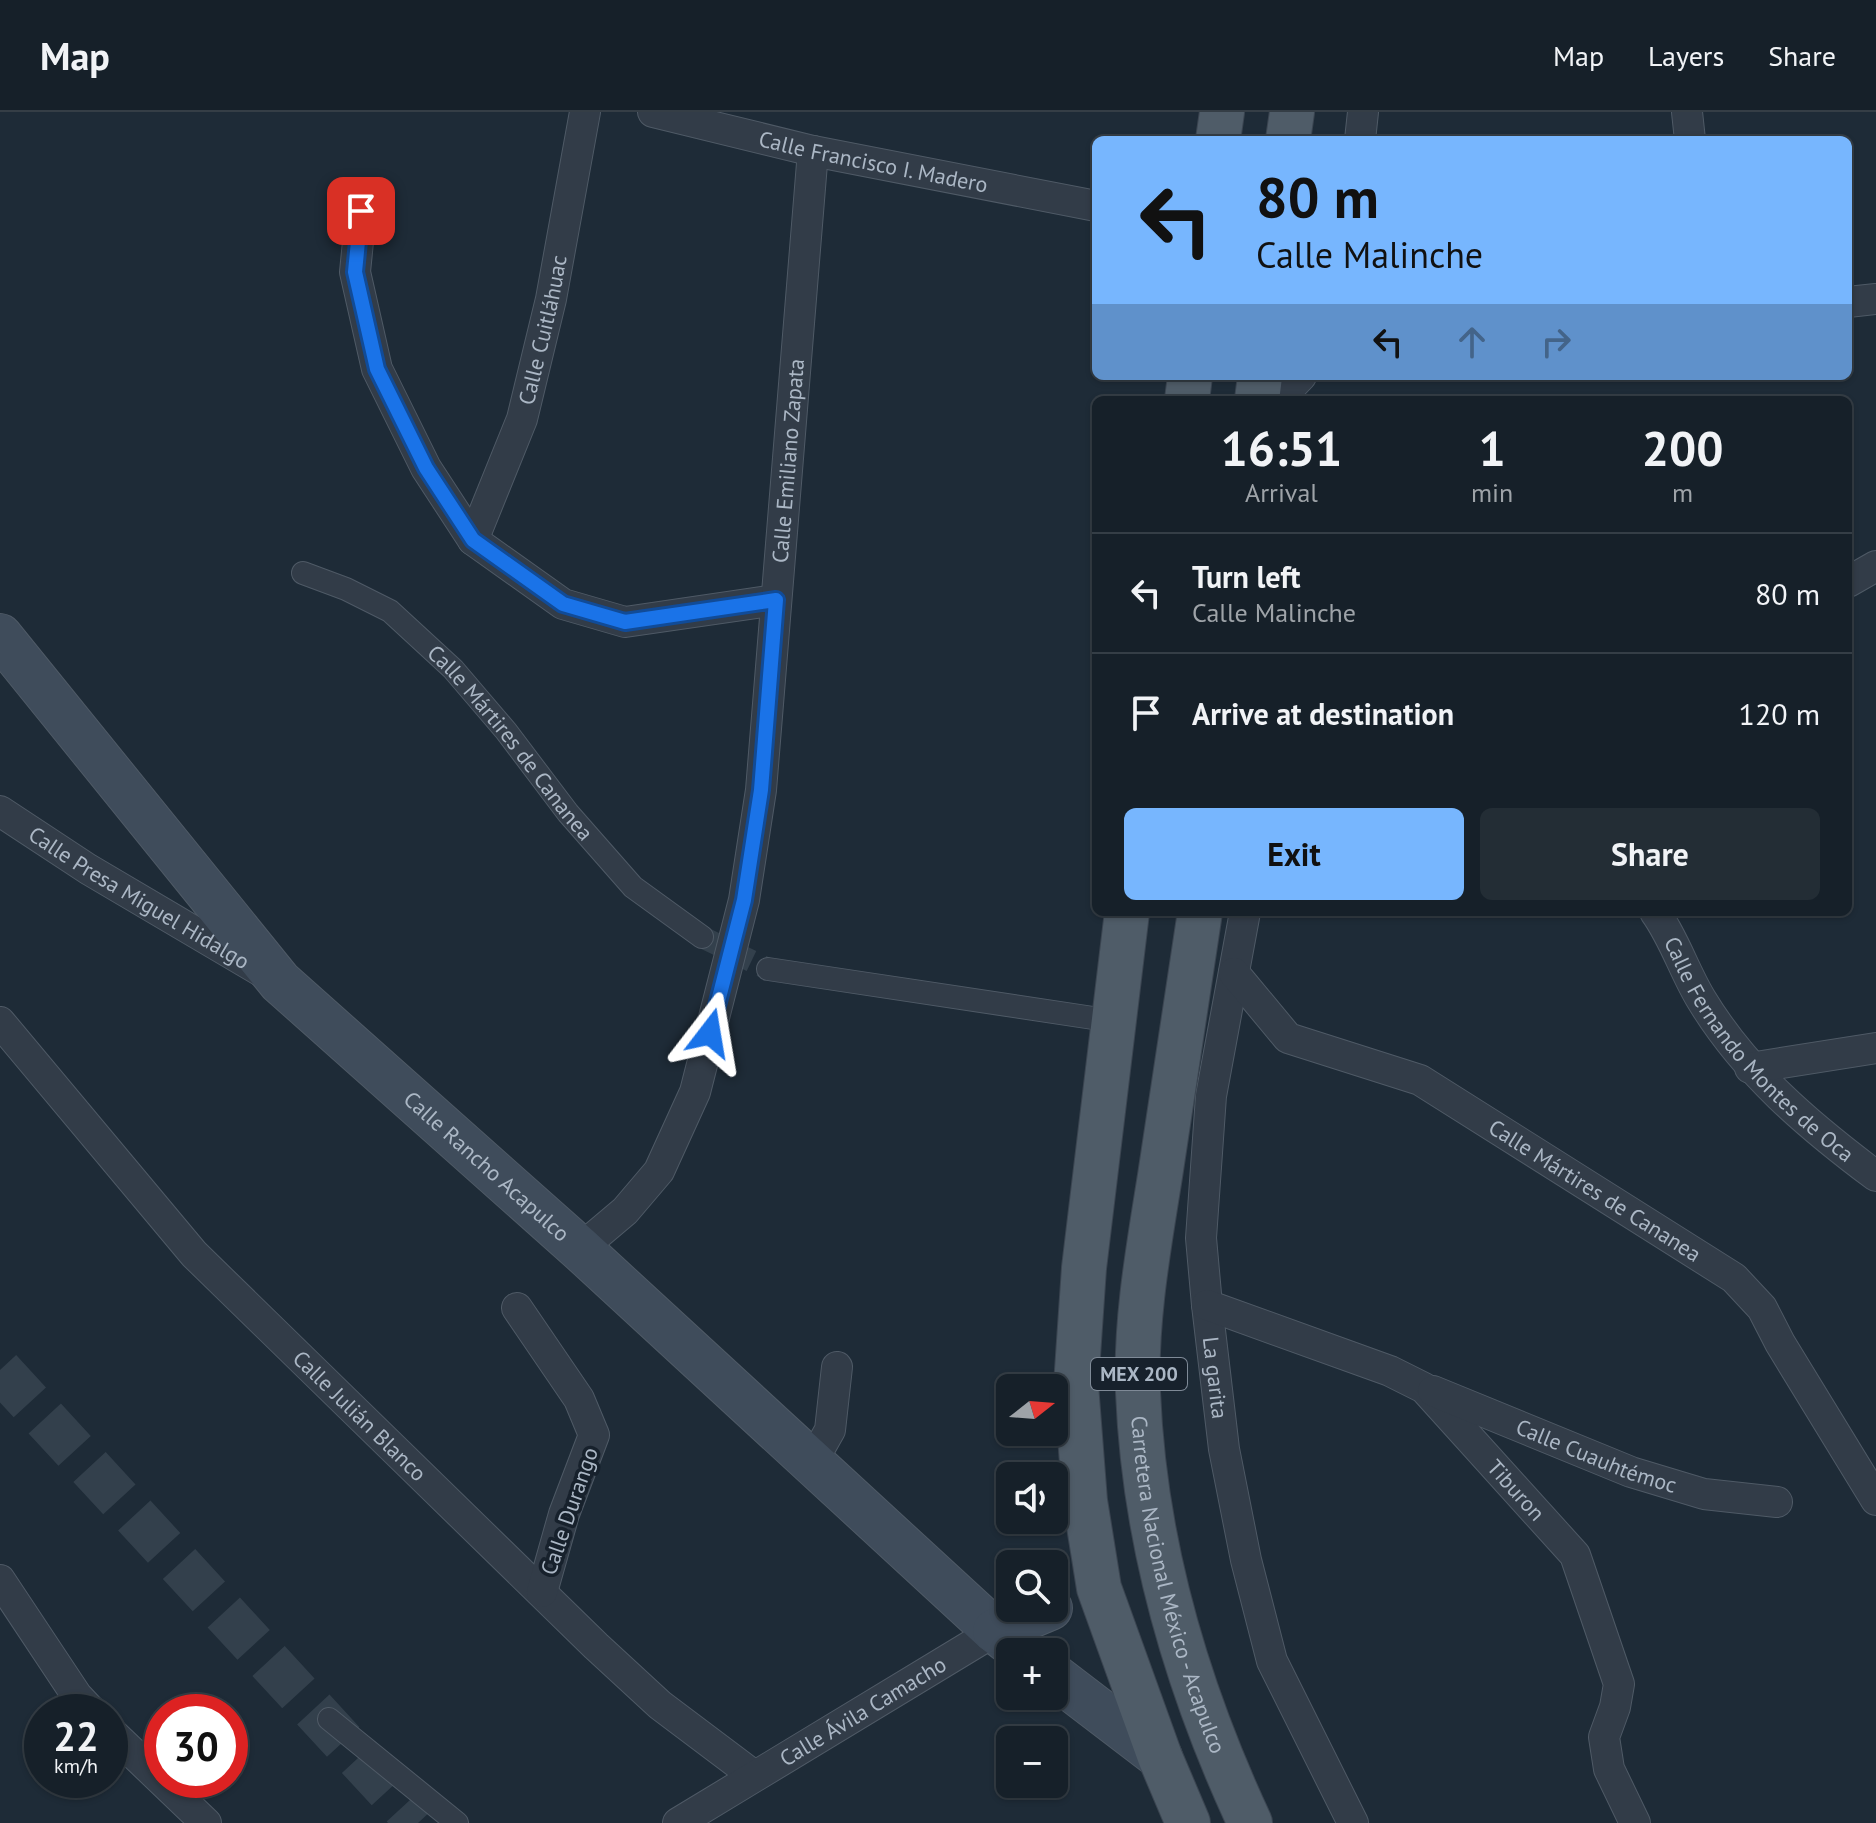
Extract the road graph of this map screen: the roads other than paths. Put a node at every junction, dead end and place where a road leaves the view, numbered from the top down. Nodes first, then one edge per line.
1 (585, 112) edge
2 (653, 112) edge
3 (1222, 112) edge
4 (1292, 112) edge
5 (1363, 112) edge
6 (1687, 112) edge
7 (1219, 136) edge
8 (1289, 136) edge
9 (1360, 136) edge
10 (1690, 136) edge
11 (813, 151) junction
12 (1092, 205) edge
13 (361, 211) dead end
14 (1876, 299) edge
15 (1852, 302) edge
16 (1297, 380) edge
17 (1282, 396) edge
18 (473, 540) junction
19 (1876, 566) edge
20 (303, 573) dead end
21 (1852, 580) edge
22 (776, 600) junction
23 (0, 636) edge
24 (0, 811) edge
25 (1126, 916) edge
26 (1199, 916) edge
27 (1244, 916) edge
28 (1662, 916) edge
29 (702, 937) tunnel mouth
30 (768, 969) tunnel mouth
31 (1234, 973) junction
32 (280, 982) junction
33 (1113, 1021) junction
34 (0, 1022) edge
35 (1876, 1048) edge
36 (1750, 1068) junction
37 (1876, 1176) edge
38 (580, 1249) junction
39 (1207, 1305) junction
40 (517, 1308) dead end
41 (837, 1367) dead end
42 (1424, 1388) junction
43 (812, 1462) junction
44 (1876, 1500) edge
45 (1777, 1502) dead end
46 (0, 1580) edge
47 (1099, 1588) junction
48 (542, 1592) junction
49 (1068, 1601) edge
50 (1034, 1622) edge
51 (1005, 1638) edge
52 (1014, 1638) edge
53 (996, 1649) edge
54 (1068, 1687) edge
55 (76, 1694) edge
56 (329, 1719) dead end
57 (128, 1748) edge
58 (1160, 1757) junction
59 (753, 1775) junction
60 (206, 1823) edge
61 (457, 1823) edge
62 (678, 1823) edge
63 (1188, 1823) edge
64 (1250, 1823) edge
65 (1353, 1823) edge
66 (1635, 1823) edge

1 - 18 street, Calle Cuitláhuac
2 - 11 street, Calle Francisco I. Madero
3 - 7 main road
4 - 8 main road
5 - 9 street
6 - 10 street
11 - 12 street, Calle Francisco I. Madero
11 - 22 street, Calle Emiliano Zapata
13 - 18 street
14 - 15 street
16 - 17 street
18 - 22 street
19 - 21 street
20 - 29 street, Calle Mártires de Cananea
22 - 38 street, Calle Emiliano Zapata
23 - 32 main road, Calle Rancho Acapulco
24 - 32 street, Calle Presa Miguel Hidalgo
25 - 33 main road, MEX 200
26 - 64 main road, Carretera Nacional México - Acapulco / MEX 200
27 - 31 street, La garita
28 - 36 street, Calle Fernando Montes de Oca
30 - 33 street
31 - 39 street, La garita
31 - 44 street, Calle Mártires de Cananea
32 - 38 main road, Calle Rancho Acapulco
33 - 47 main road, MEX 200
34 - 48 street, Calle Julián Blanco
35 - 36 street
36 - 37 street, Calle Fernando Montes de Oca
38 - 43 main road, Calle Rancho Acapulco
39 - 42 street, Tiburon
39 - 65 street, La garita
40 - 48 street, Calle Durango
41 - 43 street
42 - 45 street, Calle Cuauhtémoc
42 - 66 street, Tiburon
43 - 51 main road, Calle Rancho Acapulco
46 - 55 street
47 - 49 main road, Calle Ávila Camacho
47 - 58 main road, MEX 200
48 - 59 street, Calle Julián Blanco
50 - 52 main road, Calle Ávila Camacho
53 - 59 street, Calle Ávila Camacho
54 - 58 main road
56 - 61 street
57 - 60 street
58 - 63 main road, MEX 200
59 - 62 street, Calle Ávila Camacho

